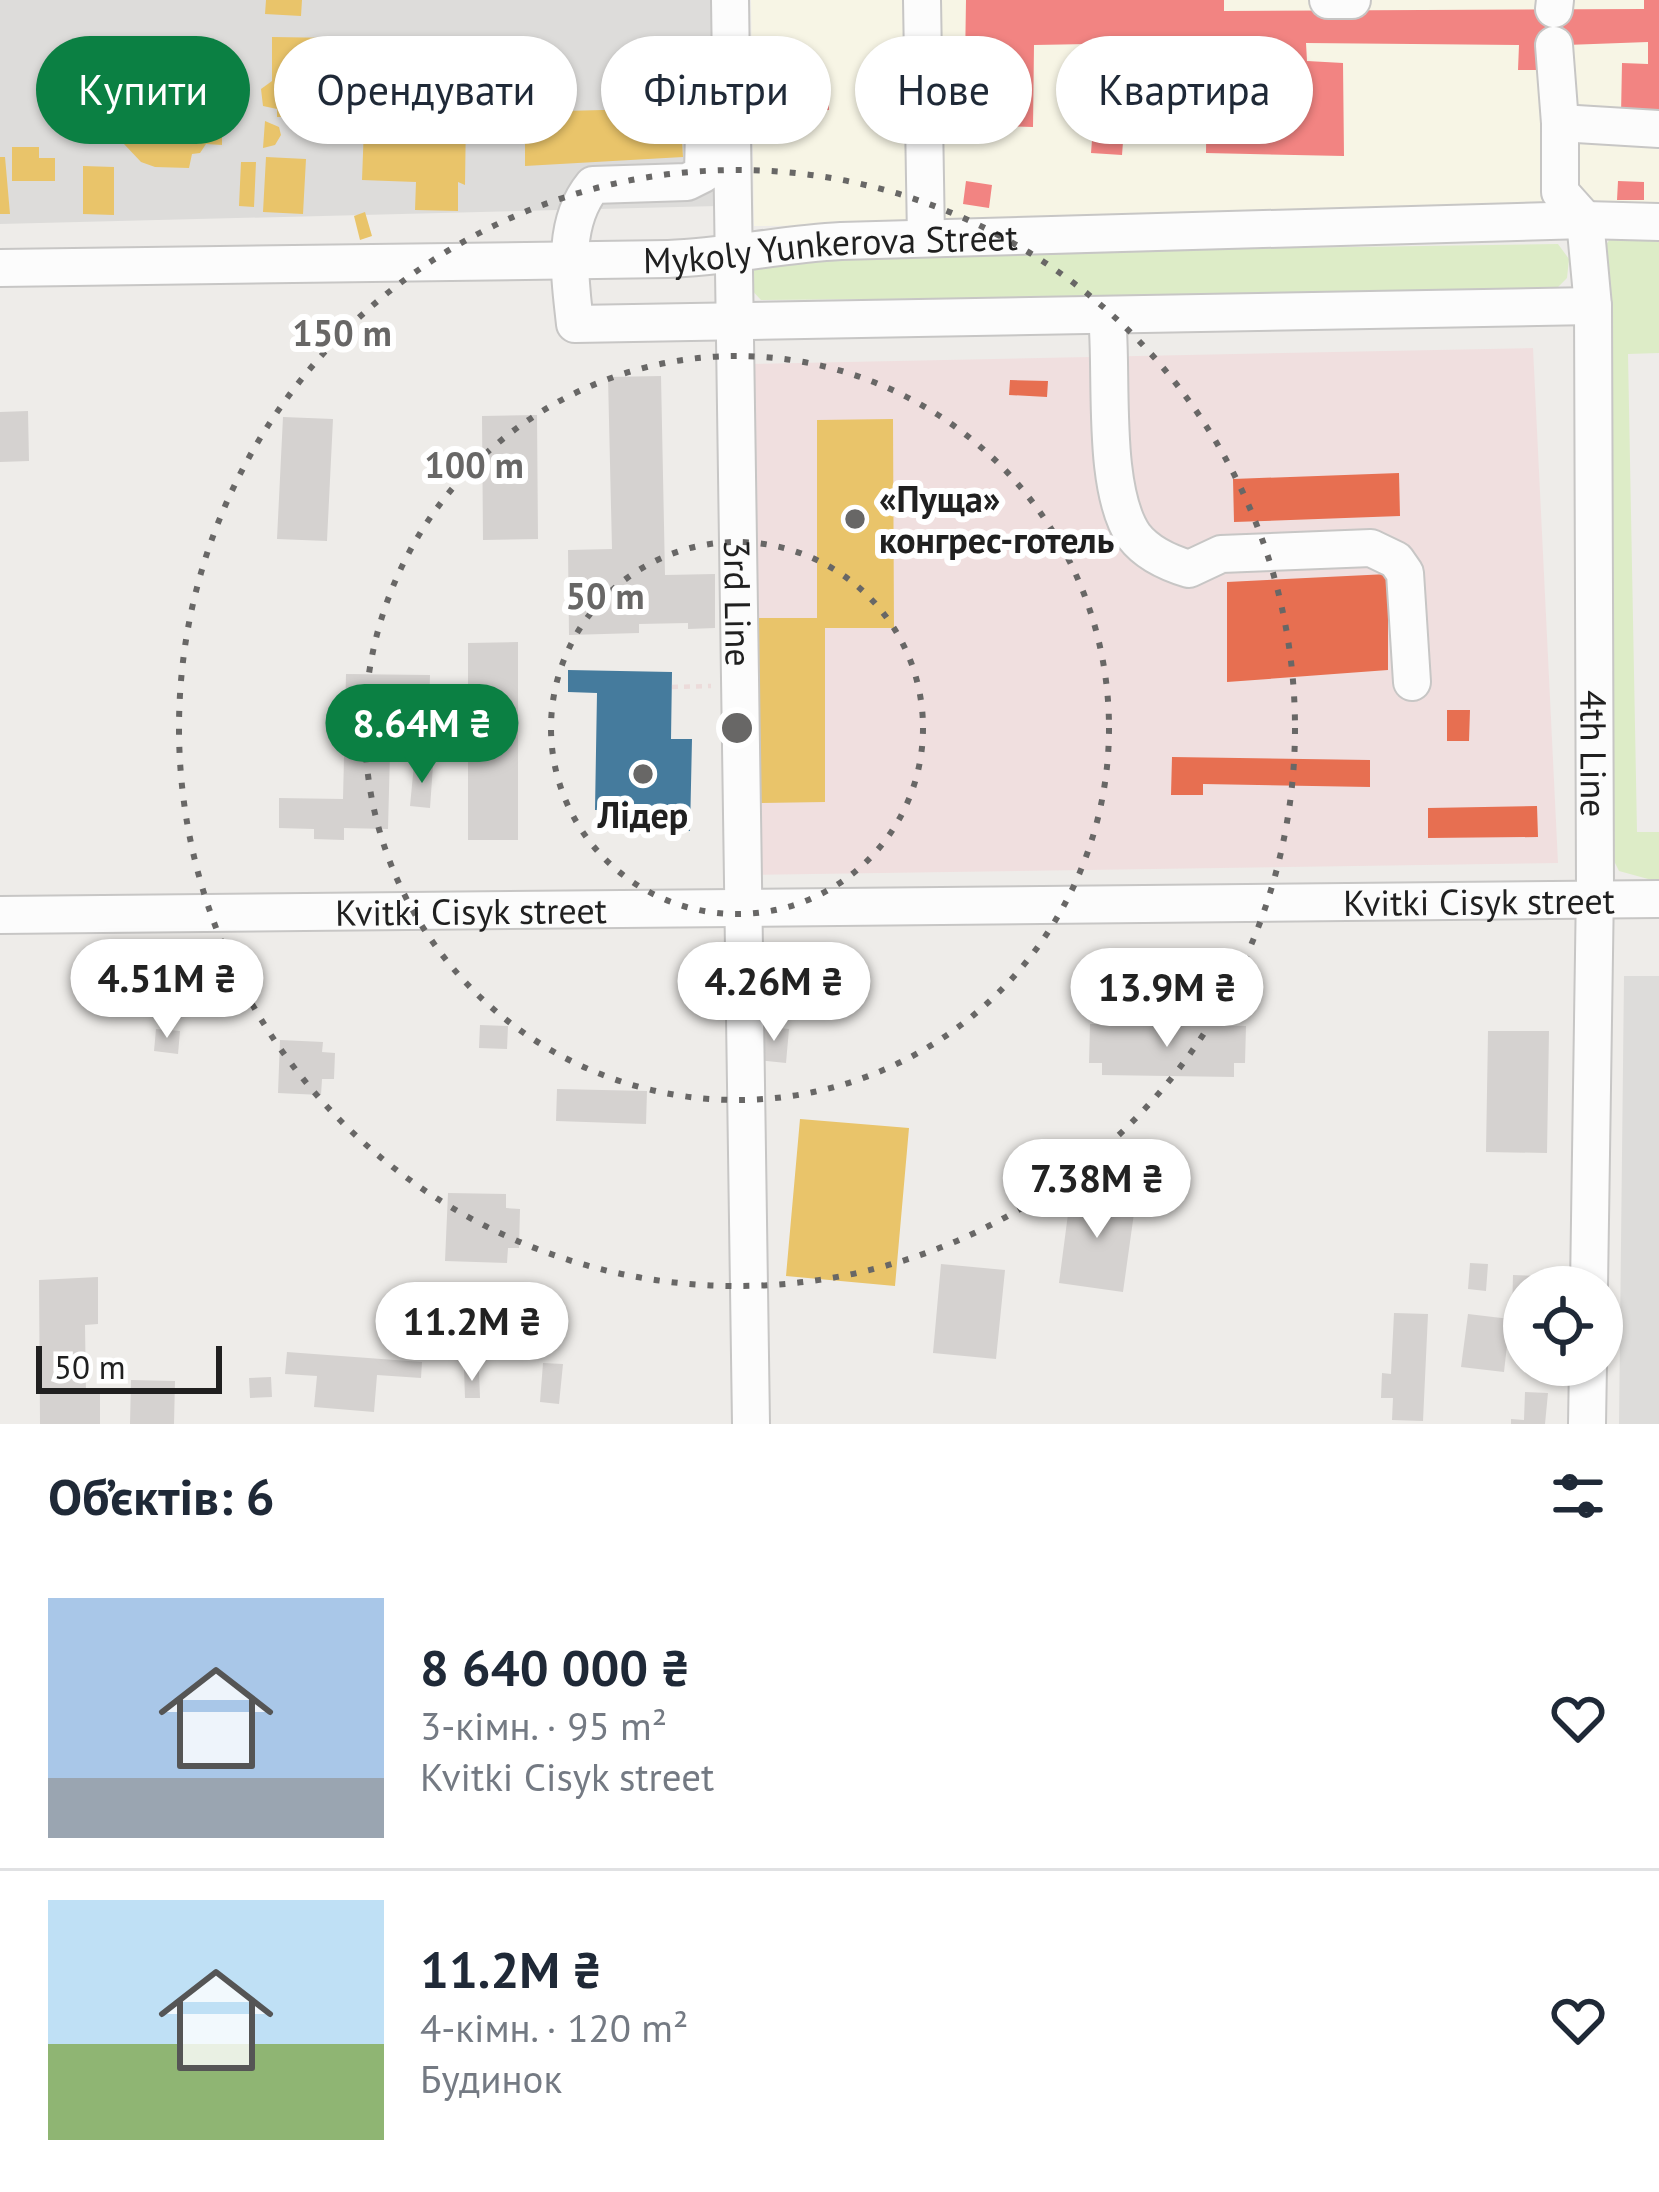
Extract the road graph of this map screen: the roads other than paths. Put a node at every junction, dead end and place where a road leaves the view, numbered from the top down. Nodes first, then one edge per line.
1 (730, 0) edge
2 (922, 0) edge
3 (1328, 0) edge
4 (1352, 0) edge
5 (1554, 18) edge
6 (731, 36) edge
7 (1560, 123) junction
8 (1659, 130) edge
9 (704, 144) edge
10 (733, 144) edge
11 (1585, 220) junction
12 (1659, 222) edge
13 (926, 238) junction
14 (736, 252) junction
15 (568, 261) junction
16 (0, 268) edge
17 (1593, 306) junction
18 (1107, 316) junction
19 (737, 324) junction
20 (1412, 682) dead end
21 (1659, 899) edge
22 (1595, 900) junction
23 (743, 908) junction
24 (0, 915) edge
25 (1589, 1266) edge
26 (1588, 1386) edge
27 (751, 1424) edge
28 (1587, 1424) edge

1 - 6 street, 3rd Line
2 - 13 street
3 - 4 street
5 - 7 street
7 - 8 street
7 - 11 street
9 - 15 street
10 - 14 street, 3rd Line
11 - 12 street, Mykoly Yunkerova Street
11 - 13 street, Mykoly Yunkerova Street
11 - 17 street, 4th Line
13 - 14 street, Mykoly Yunkerova Street
14 - 15 street, Mykoly Yunkerova Street
14 - 19 street, 3rd Line
15 - 16 street, Mykoly Yunkerova Street
15 - 19 street
17 - 18 street
17 - 22 street, 4th Line
18 - 19 street
18 - 20 street
19 - 23 street, 3rd Line
21 - 22 street, Kvitki Cisyk street
22 - 23 street, Kvitki Cisyk street
22 - 25 street, 4th Line
23 - 24 street, Kvitki Cisyk street
23 - 27 street, 3rd Line
26 - 28 street

